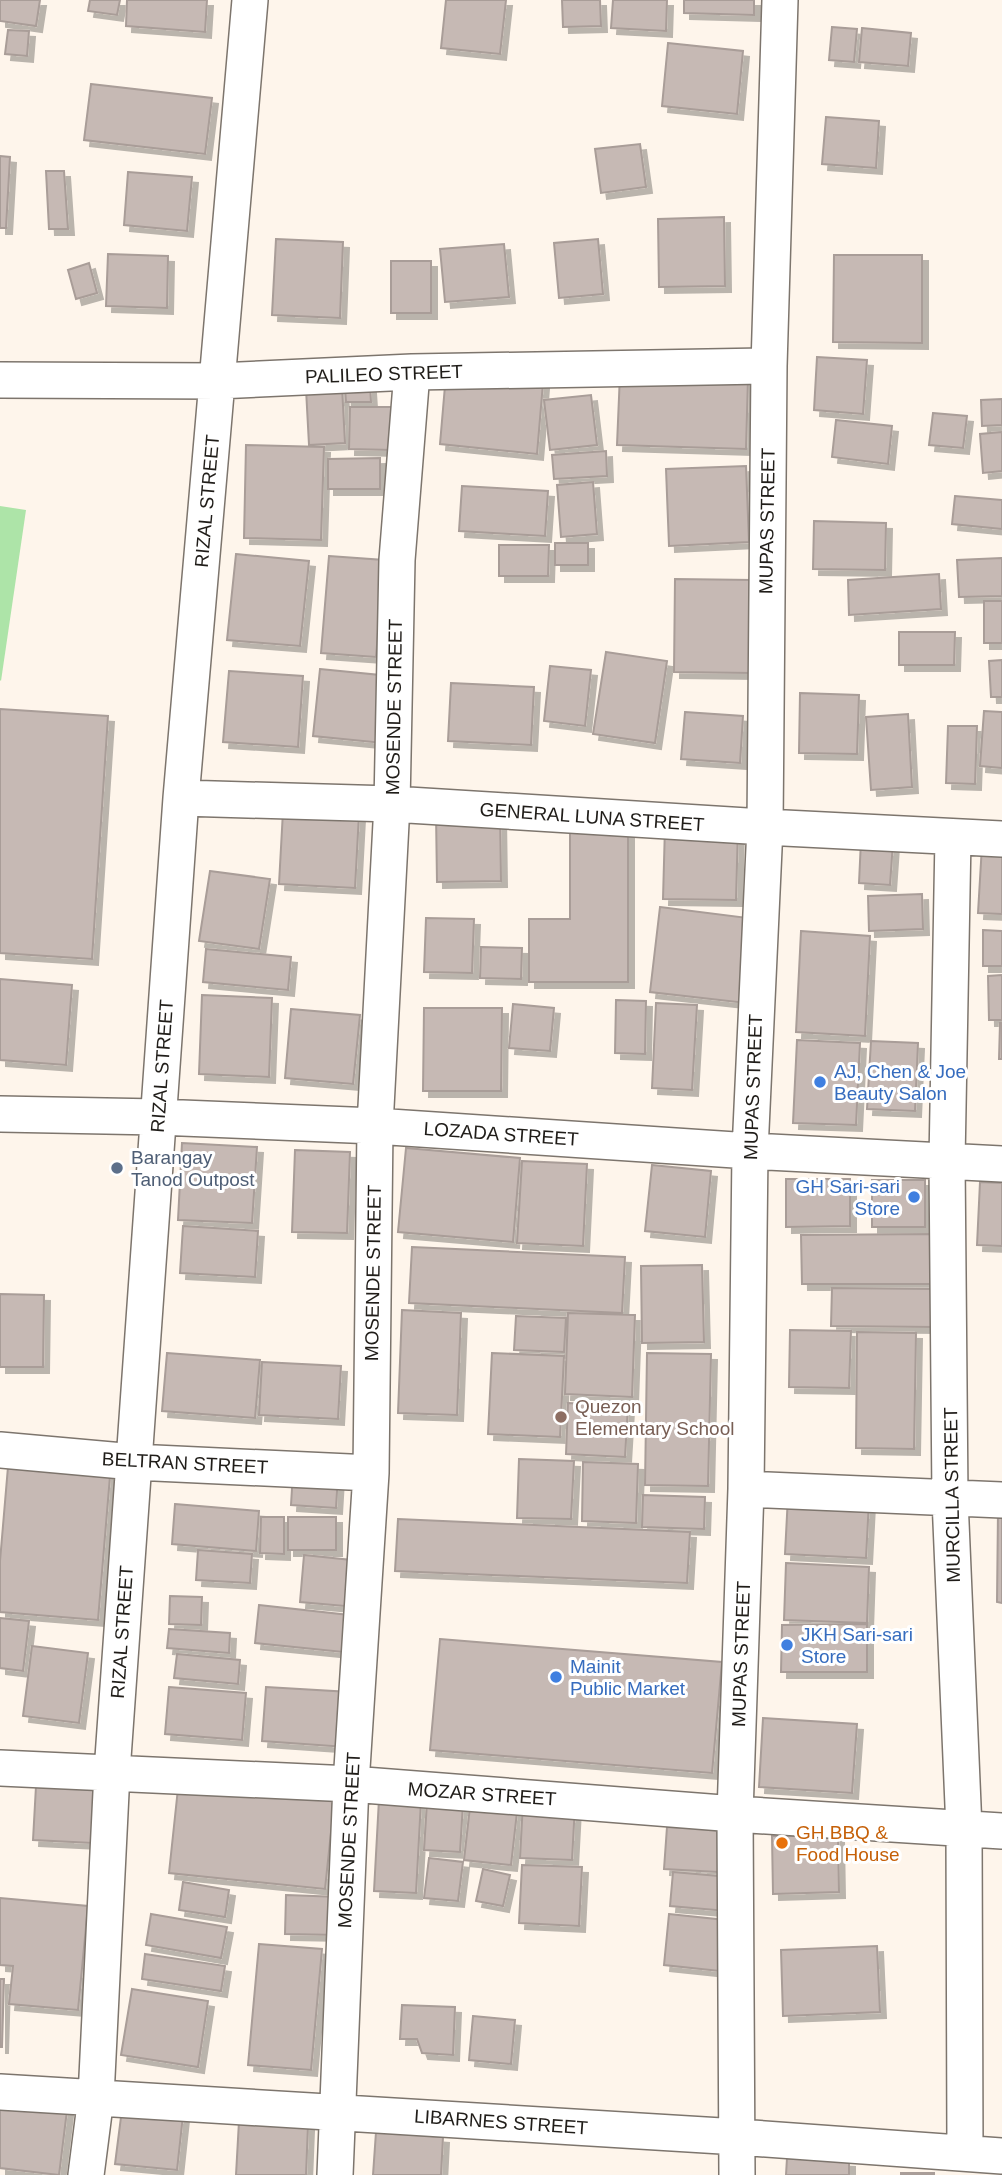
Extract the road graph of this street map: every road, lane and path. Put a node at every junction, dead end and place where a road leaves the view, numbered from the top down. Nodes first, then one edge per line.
1 (250, 0) edge
2 (780, 0) edge
3 (769, 366) junction
4 (412, 372) junction
5 (0, 380) edge
6 (218, 381) junction
7 (181, 798) junction
8 (392, 804) junction
9 (765, 827) junction
10 (953, 837) junction
11 (1002, 839) edge
12 (0, 1114) edge
13 (158, 1117) junction
14 (375, 1126) junction
15 (750, 1151) junction
16 (947, 1161) junction
17 (1002, 1164) edge
18 (0, 1450) edge
19 (134, 1462) junction
20 (371, 1473) junction
21 (746, 1489) junction
22 (950, 1499) junction
23 (1002, 1500) edge
24 (0, 1768) edge
25 (112, 1772) junction
26 (351, 1784) junction
27 (735, 1814) junction
28 (964, 1829) junction
29 (1002, 1831) edge
30 (0, 2092) edge
31 (96, 2096) junction
32 (337, 2112) junction
33 (738, 2137) junction
34 (965, 2153) junction
35 (1002, 2156) edge
36 (86, 2175) edge
37 (335, 2175) edge
38 (737, 2175) edge

1 - 6 street, RIZAL STREET
2 - 3 street, MUPAS STREET
3 - 4 street, PALILEO STREET
3 - 9 street, MUPAS STREET
4 - 6 street, PALILEO STREET
4 - 8 street, MOSENDE STREET
5 - 6 street, PALILEO STREET
6 - 7 street, RIZAL STREET
7 - 8 street, GENERAL LUNA STREET
7 - 13 street, RIZAL STREET
8 - 9 street, GENERAL LUNA STREET
8 - 14 street, MOSENDE STREET
9 - 10 street, GENERAL LUNA STREET
9 - 15 street, MUPAS STREET
10 - 11 street, GENERAL LUNA STREET
10 - 16 street, MURCILLA STREET
12 - 13 street, LOZADA STREET
13 - 14 street, LOZADA STREET
13 - 19 street, RIZAL STREET
14 - 15 street, LOZADA STREET
14 - 20 street, MOSENDE STREET
15 - 16 street, LOZADA STREET
15 - 21 street, MUPAS STREET
16 - 17 street, LOZADA STREET
16 - 22 street, MURCILLA STREET
18 - 19 street, BELTRAN STREET
19 - 20 street, BELTRAN STREET
19 - 25 street, RIZAL STREET
20 - 26 street, MOSENDE STREET
21 - 22 street
21 - 27 street, MUPAS STREET
22 - 23 street
22 - 28 street, MURCILLA STREET
24 - 25 street, MOZAR STREET
25 - 26 street, MOZAR STREET
25 - 31 street, RIZAL STREET
26 - 27 street, MOZAR STREET
26 - 32 street, MOSENDE STREET
27 - 28 street, MOZAR STREET
27 - 33 street, MUPAS STREET
28 - 29 street, MOZAR STREET
28 - 34 street, MURCILLA STREET
30 - 31 street, LIBARNES STREET
31 - 32 street, LIBARNES STREET
31 - 36 street, RIZAL STREET
32 - 33 street, LIBARNES STREET
32 - 37 street, MOSENDE STREET
33 - 34 street, LIBARNES STREET
33 - 38 street, MUPAS STREET
34 - 35 street, LIBARNES STREET

